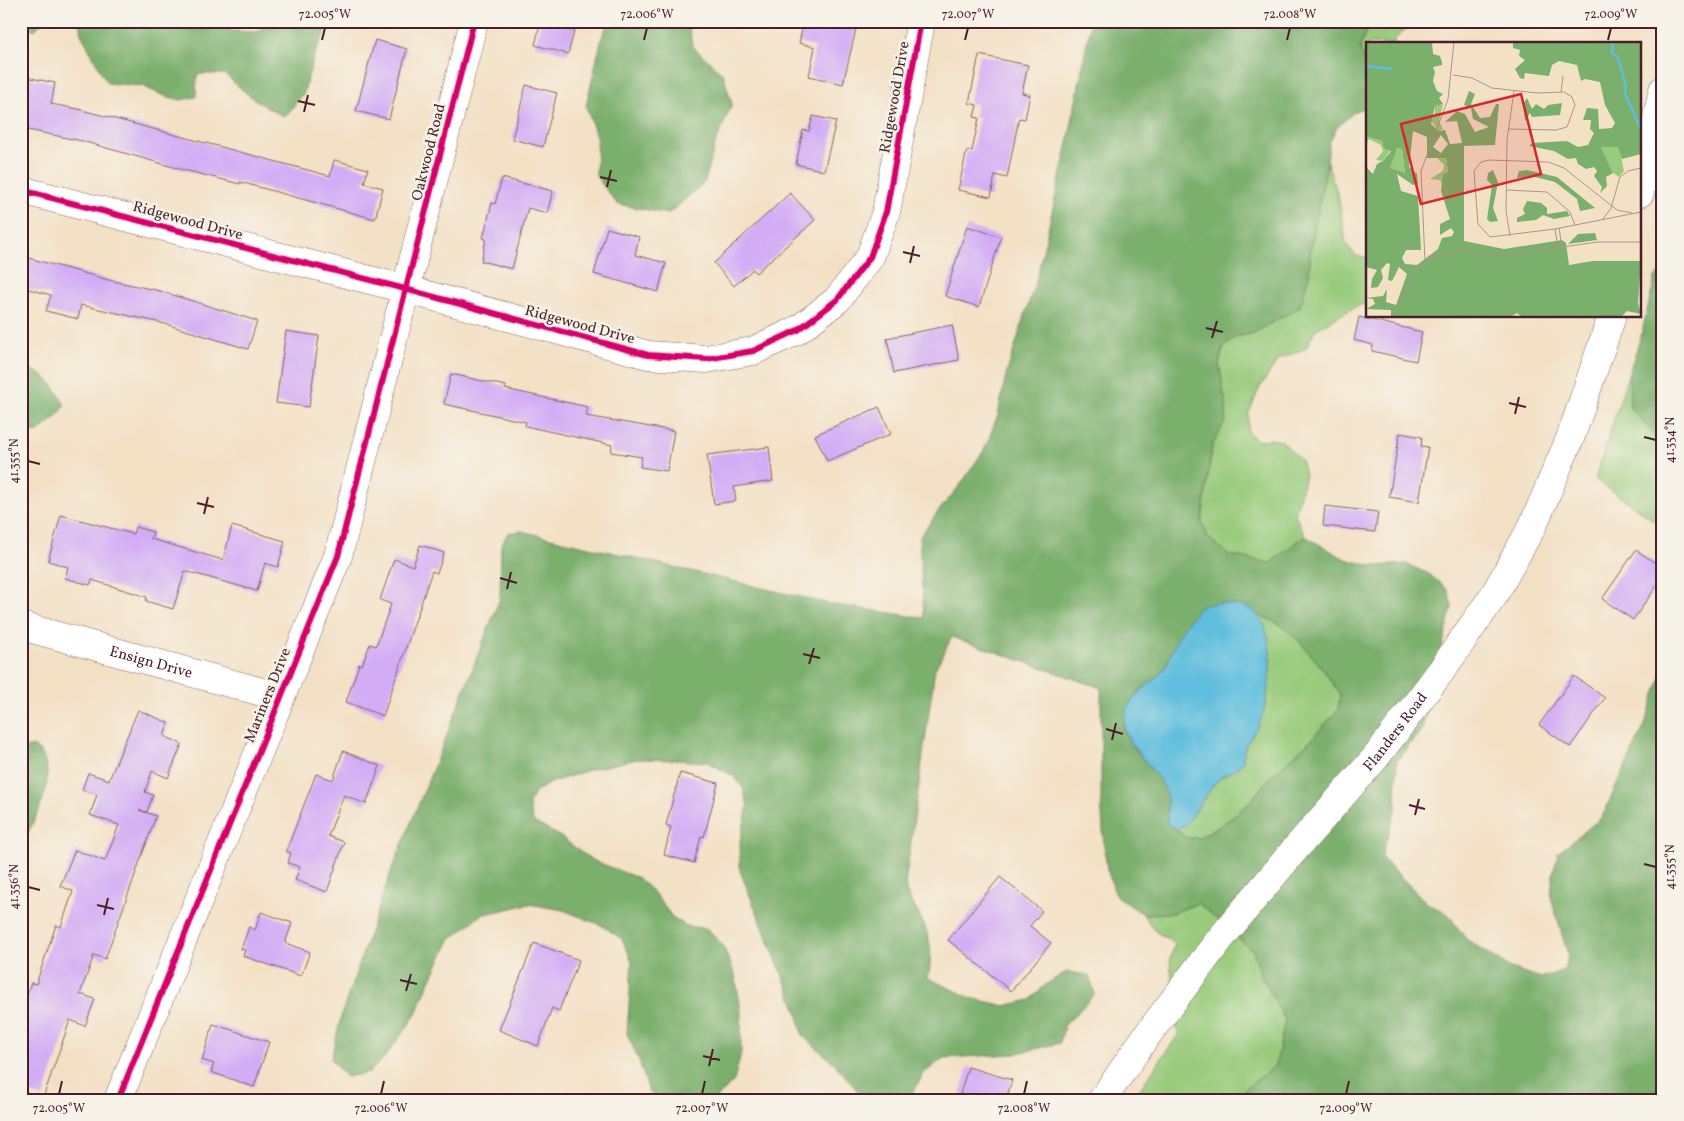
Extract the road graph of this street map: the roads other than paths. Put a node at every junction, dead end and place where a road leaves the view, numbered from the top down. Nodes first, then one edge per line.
1 (474, 21) edge
2 (921, 21) edge
3 (1663, 90) edge
4 (1642, 183) edge
5 (21, 190) edge
6 (405, 289) junction
7 (1611, 318) edge
8 (21, 626) edge
9 (280, 697) junction
10 (118, 1100) edge
11 (1102, 1100) edge

1 - 6 street, Oakwood Road
2 - 6 street, Ridgewood Drive
3 - 4 street
5 - 6 street, Ridgewood Drive
6 - 9 street, Mariners Drive
7 - 11 street, Flanders Road
8 - 9 street, Ensign Drive
9 - 10 street, Mariners Drive

